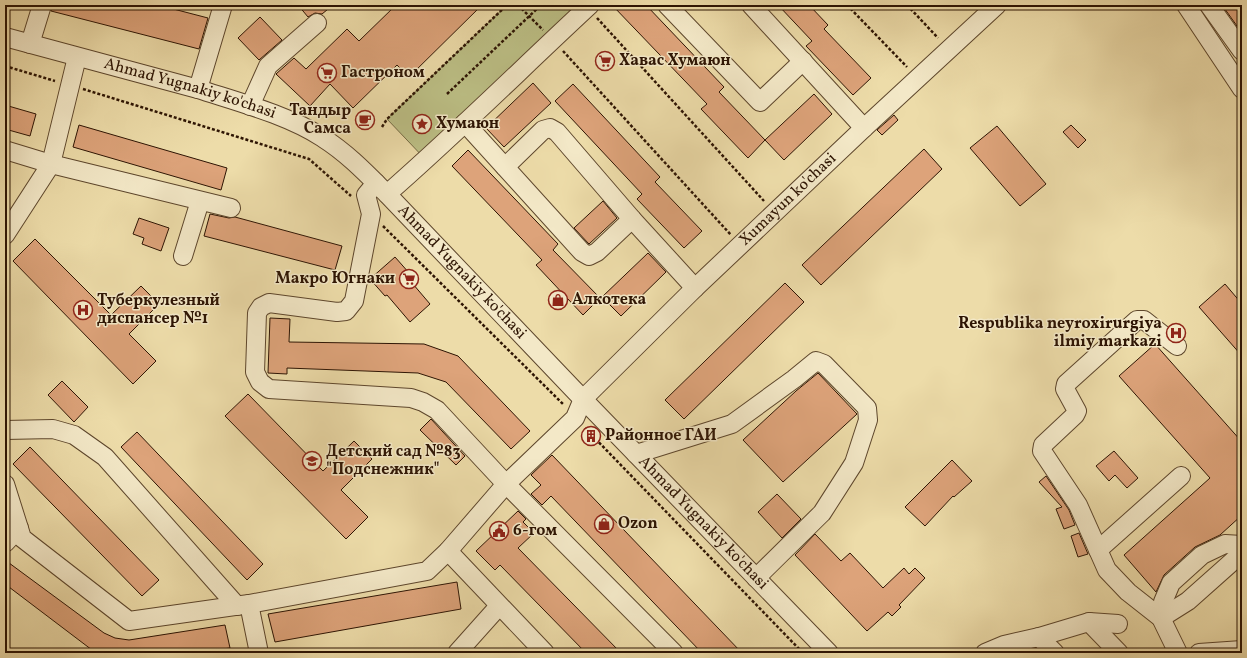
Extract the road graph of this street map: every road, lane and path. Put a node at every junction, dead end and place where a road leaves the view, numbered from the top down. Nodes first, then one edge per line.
1 (42, 5) edge
2 (223, 5) edge
3 (507, 5) edge
4 (518, 5) edge
5 (541, 5) edge
6 (751, 5) edge
7 (848, 5) edge
8 (907, 5) edge
9 (997, 5) edge
10 (1186, 5) edge
11 (1210, 5) edge
12 (588, 6) edge
13 (673, 7) edge
14 (530, 17) junction
15 (317, 23) dead end
16 (5, 38) edge
17 (938, 38) dead end
18 (552, 40) junction
19 (30, 44) junction
20 (1242, 51) edge
21 (77, 57) junction
22 (803, 61) junction
23 (5, 66) edge
24 (907, 67) dead end
25 (70, 85) junction
26 (198, 89) junction
27 (1242, 89) edge
28 (447, 94) dead end
29 (250, 106) junction
30 (465, 123) junction
31 (382, 127) dead end
32 (864, 128) junction
33 (5, 150) edge
34 (51, 164) junction
35 (506, 167) junction
36 (382, 188) junction
37 (200, 200) junction
38 (764, 202) dead end
39 (231, 208) dead end
40 (371, 214) junction
41 (632, 219) junction
42 (5, 235) edge
43 (731, 235) dead end
44 (183, 256) dead end
45 (694, 288) junction
46 (1177, 346) dead end
47 (583, 399) junction
48 (575, 418) junction
49 (5, 430) edge
50 (636, 454) junction
51 (1181, 476) dead end
52 (5, 484) edge
53 (506, 484) junction
54 (19, 528) junction
55 (5, 543) edge
56 (1242, 545) edge
57 (1098, 550) junction
58 (448, 551) junction
59 (1242, 553) edge
60 (756, 578) junction
61 (243, 605) junction
62 (499, 606) junction
63 (1161, 618) junction
64 (1090, 622) junction
65 (1118, 624) dead end
66 (1039, 637) junction
67 (1242, 650) edge
68 (259, 653) edge
69 (457, 653) edge
70 (545, 653) edge
71 (674, 653) edge
72 (803, 653) edge
73 (829, 653) edge
74 (985, 653) edge
75 (1055, 653) edge
76 (1119, 653) edge
77 (1178, 653) edge
78 (1199, 653) edge

1 - 19 street
2 - 26 street
3 - 31 path
4 - 14 path
5 - 14 path
6 - 22 street
7 - 24 path
8 - 17 path
9 - 32 street, Xumayun ko'chasi
10 - 27 street
11 - 20 street
12 - 18 street
12 - 38 path
13 - 22 street
14 - 18 path
14 - 28 path
15 - 29 street
16 - 19 street, Ahmad Yugnakiy ko'chasi
18 - 30 street
18 - 43 path
19 - 21 street, Ahmad Yugnakiy ko'chasi
21 - 25 street
21 - 26 street, Ahmad Yugnakiy ko'chasi
22 - 32 street
23 - 25 path
25 - 34 street
25 - 40 path
26 - 29 street, Ahmad Yugnakiy ko'chasi
29 - 36 street, Ahmad Yugnakiy ko'chasi
30 - 35 street
30 - 36 street
32 - 45 street, Xumayun ko'chasi
33 - 34 street
34 - 37 street
34 - 42 street
35 - 41 street
35 - 41 street
36 - 40 street
36 - 47 street, Ahmad Yugnakiy ko'chasi
37 - 39 street
37 - 44 street
40 - 48 path
40 - 53 street
41 - 45 street
45 - 47 street, Xumayun ko'chasi
46 - 57 street
47 - 48 street
47 - 50 street, Ahmad Yugnakiy ko'chasi
48 - 53 street
48 - 72 path
49 - 61 street
50 - 60 street, Ahmad Yugnakiy ko'chasi
50 - 60 street
51 - 57 street
52 - 54 street
53 - 58 street
53 - 71 street
54 - 55 street
54 - 61 street
56 - 63 street
57 - 63 street
58 - 61 street
58 - 62 street
59 - 63 street
60 - 73 street, Ahmad Yugnakiy ko'chasi
61 - 68 street
62 - 69 street
62 - 70 street
63 - 77 street
64 - 65 street
64 - 66 street
64 - 76 street
66 - 74 street
66 - 75 street
67 - 78 street

